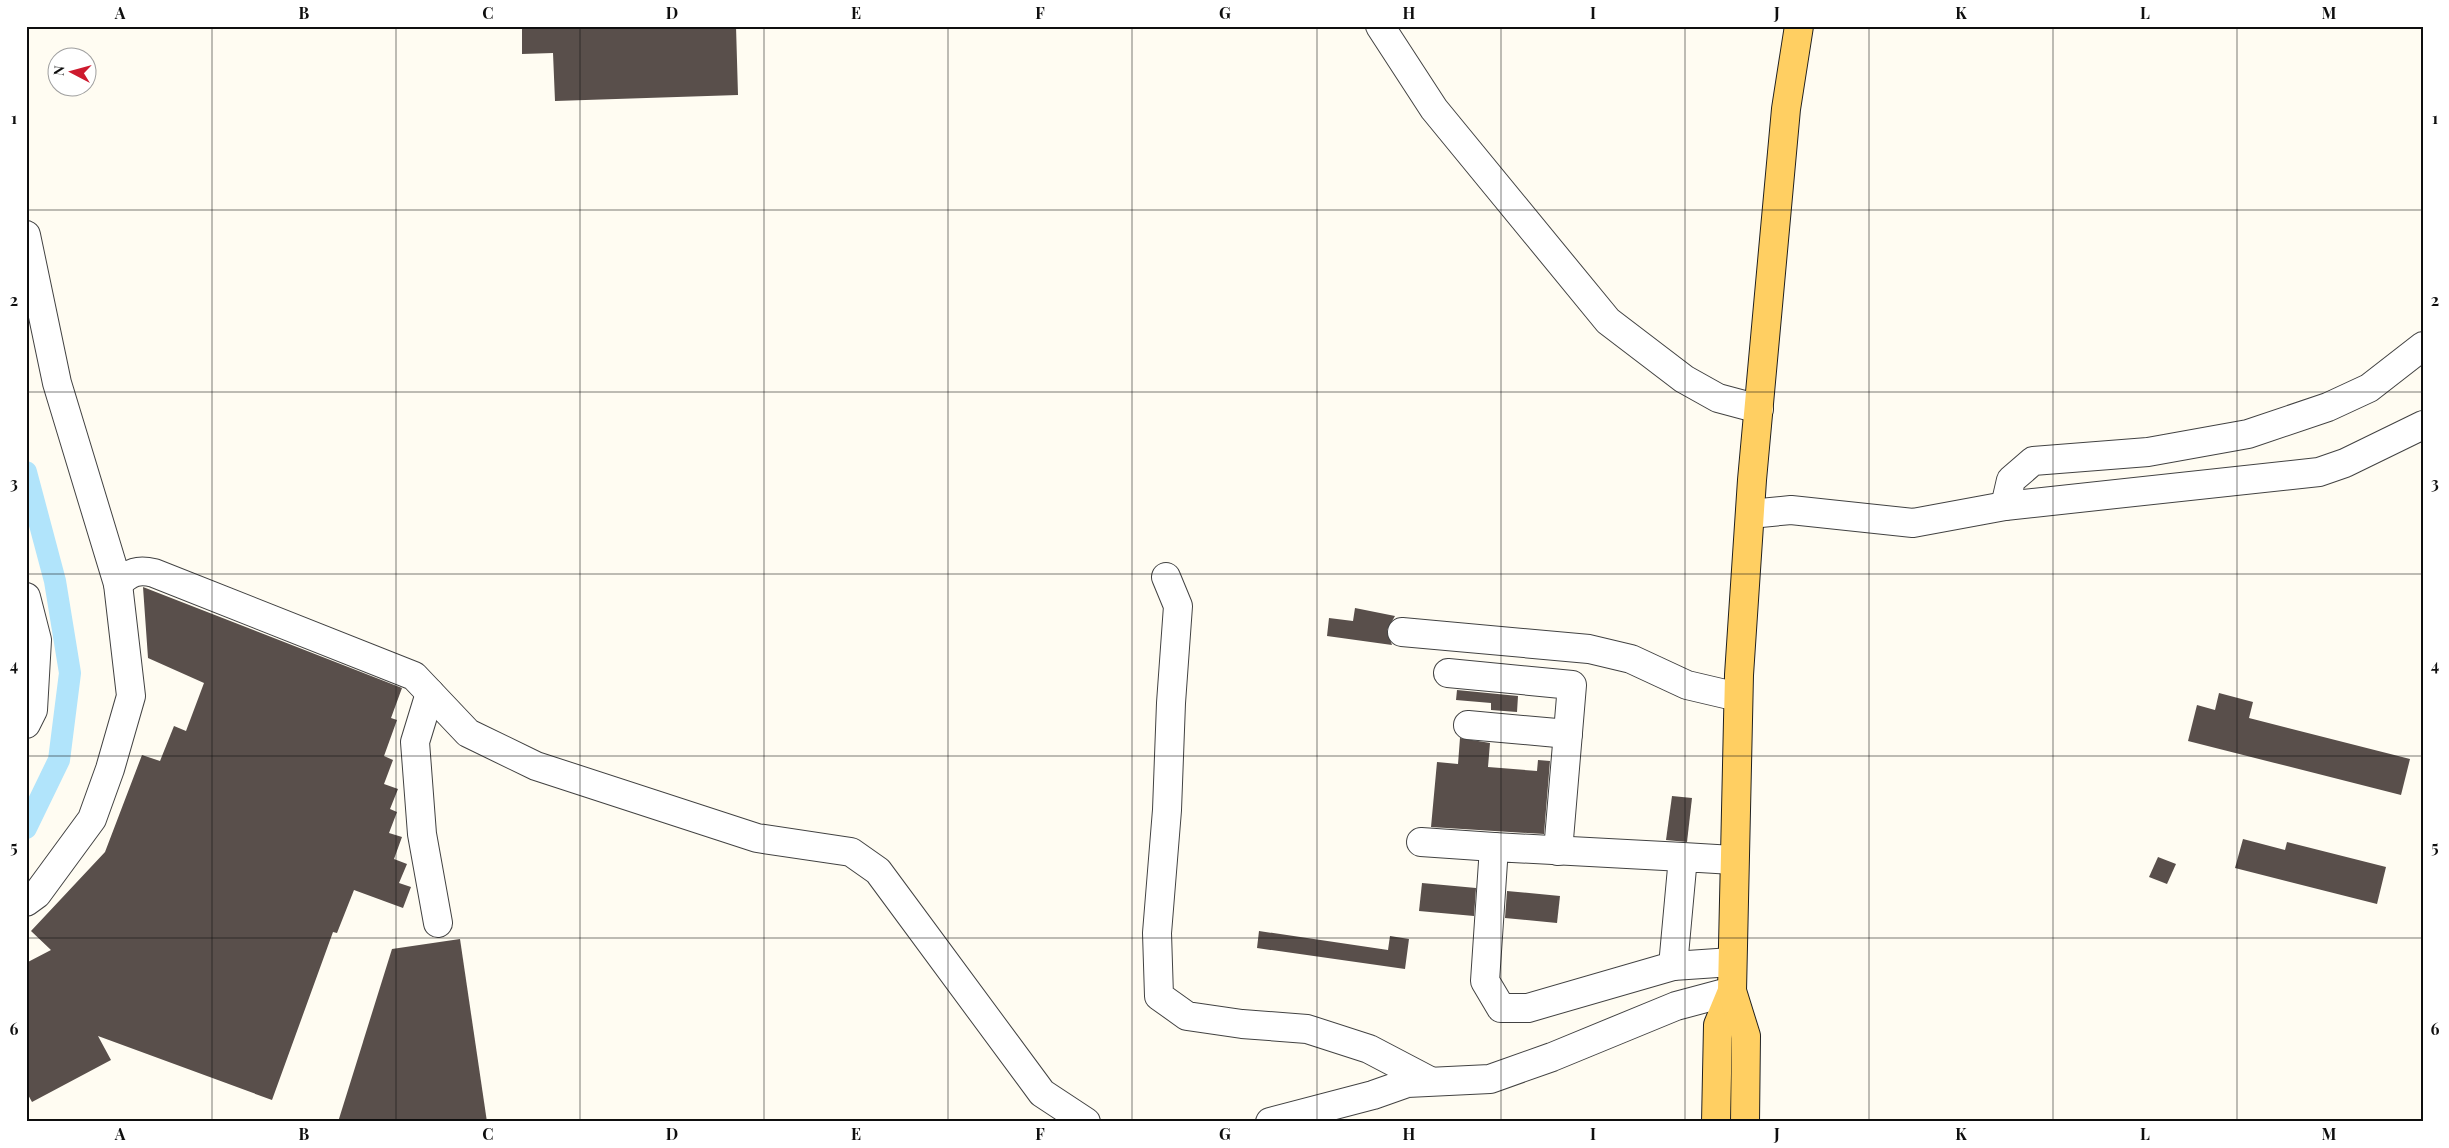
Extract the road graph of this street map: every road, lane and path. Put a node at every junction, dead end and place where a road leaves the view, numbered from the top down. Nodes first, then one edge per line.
1 (1380, 26) edge
2 (1799, 26) edge
3 (26, 235) edge
4 (2423, 346) edge
5 (1759, 409) junction
6 (2423, 425) edge
7 (2005, 506) junction
8 (1750, 514) junction
9 (1166, 577) dead end
10 (118, 584) junction
11 (26, 597) edge
12 (1402, 632) dead end
13 (1448, 673) dead end
14 (430, 693) junction
15 (1738, 697) junction
16 (26, 724) edge
17 (1468, 725) dead end
18 (1568, 734) junction
19 (1421, 842) dead end
20 (1494, 847) junction
21 (1558, 851) junction
22 (1683, 858) junction
23 (1733, 860) junction
24 (26, 902) edge
25 (438, 923) dead end
26 (1732, 962) junction
27 (1672, 966) junction
28 (1732, 991) junction
29 (1430, 1081) junction
30 (1086, 1122) edge
31 (1270, 1122) edge
32 (1716, 1122) edge
33 (1744, 1122) edge

1 - 5 lane
2 - 5 main road
3 - 10 lane
4 - 7 lane
5 - 8 main road
6 - 7 lane
7 - 8 lane
8 - 15 main road
9 - 29 lane
10 - 14 lane
10 - 24 lane
11 - 16 lane
12 - 15 lane
13 - 18 lane
14 - 25 lane
14 - 30 lane
15 - 23 main road
17 - 18 lane
18 - 21 lane
19 - 20 lane
20 - 21 lane
20 - 27 lane
21 - 22 lane
22 - 23 lane
22 - 27 lane
23 - 26 main road
26 - 27 lane
26 - 28 main road
28 - 29 lane
28 - 32 main road
28 - 33 main road
29 - 31 lane

